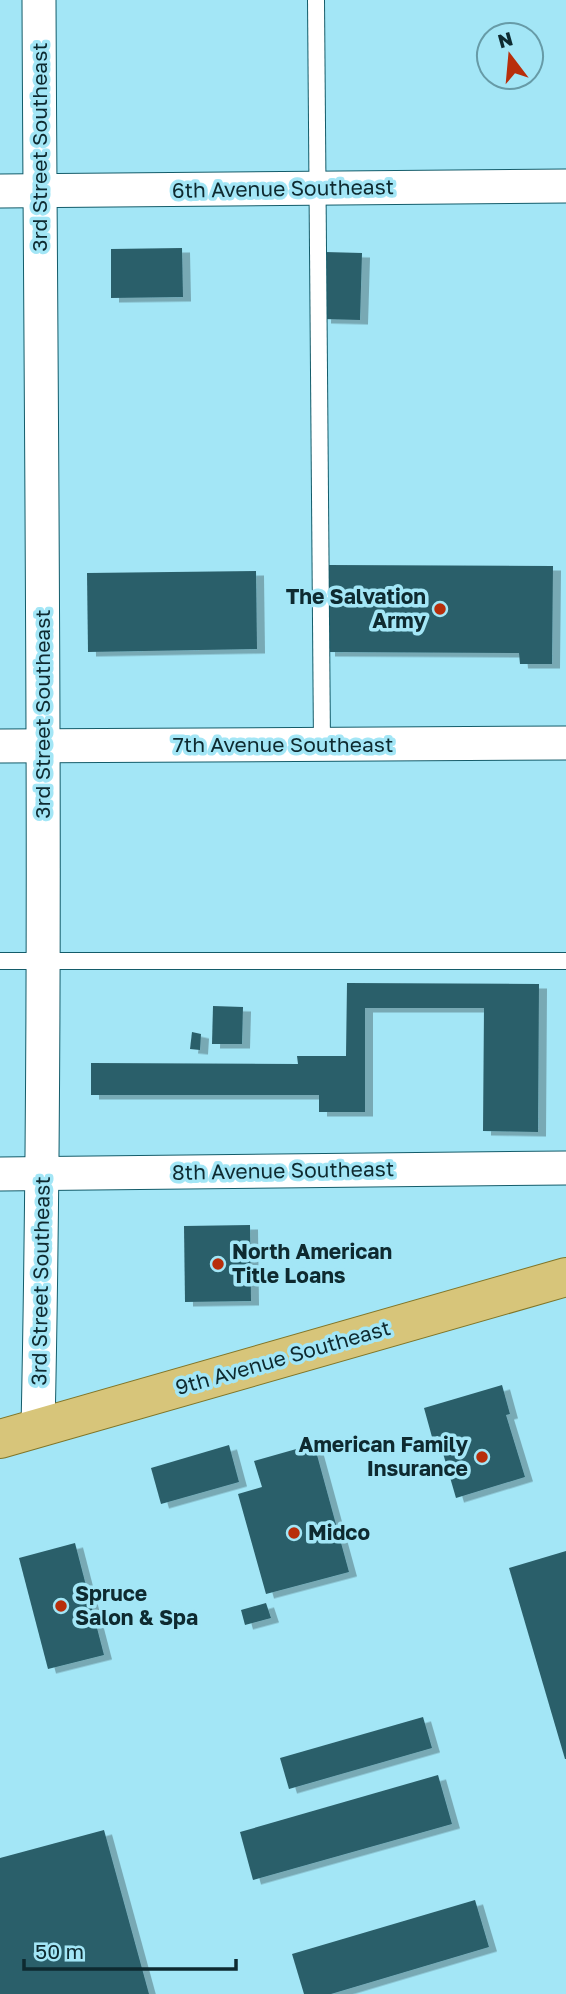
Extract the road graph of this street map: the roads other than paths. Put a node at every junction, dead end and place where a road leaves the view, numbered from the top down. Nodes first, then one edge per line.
1 (39, 0) edge
2 (316, 0) edge
3 (566, 186) edge
4 (317, 189) junction
5 (0, 191) edge
6 (40, 191) junction
7 (566, 743) edge
8 (322, 745) junction
9 (0, 746) edge
10 (44, 746) junction
11 (0, 961) edge
12 (44, 961) junction
13 (566, 961) edge
14 (566, 1168) edge
15 (0, 1174) edge
16 (43, 1174) junction
17 (566, 1277) edge
18 (38, 1428) junction
19 (0, 1439) edge

1 - 6 street, 3rd Street Southeast
2 - 4 lane
3 - 4 street, 6th Avenue Southeast
4 - 6 street, 6th Avenue Southeast
4 - 8 lane
5 - 6 street, 6th Avenue Southeast
6 - 10 street, 3rd Street Southeast
7 - 8 street, 7th Avenue Southeast
8 - 10 street, 7th Avenue Southeast
9 - 10 street, 7th Avenue Southeast
10 - 12 street, 3rd Street Southeast
11 - 12 lane
12 - 13 lane
12 - 16 street, 3rd Street Southeast
14 - 16 street, 8th Avenue Southeast
15 - 16 street, 8th Avenue Southeast
16 - 18 street, 3rd Street Southeast
17 - 18 main road, 9th Avenue Southeast
18 - 19 main road, 9th Avenue Southeast

